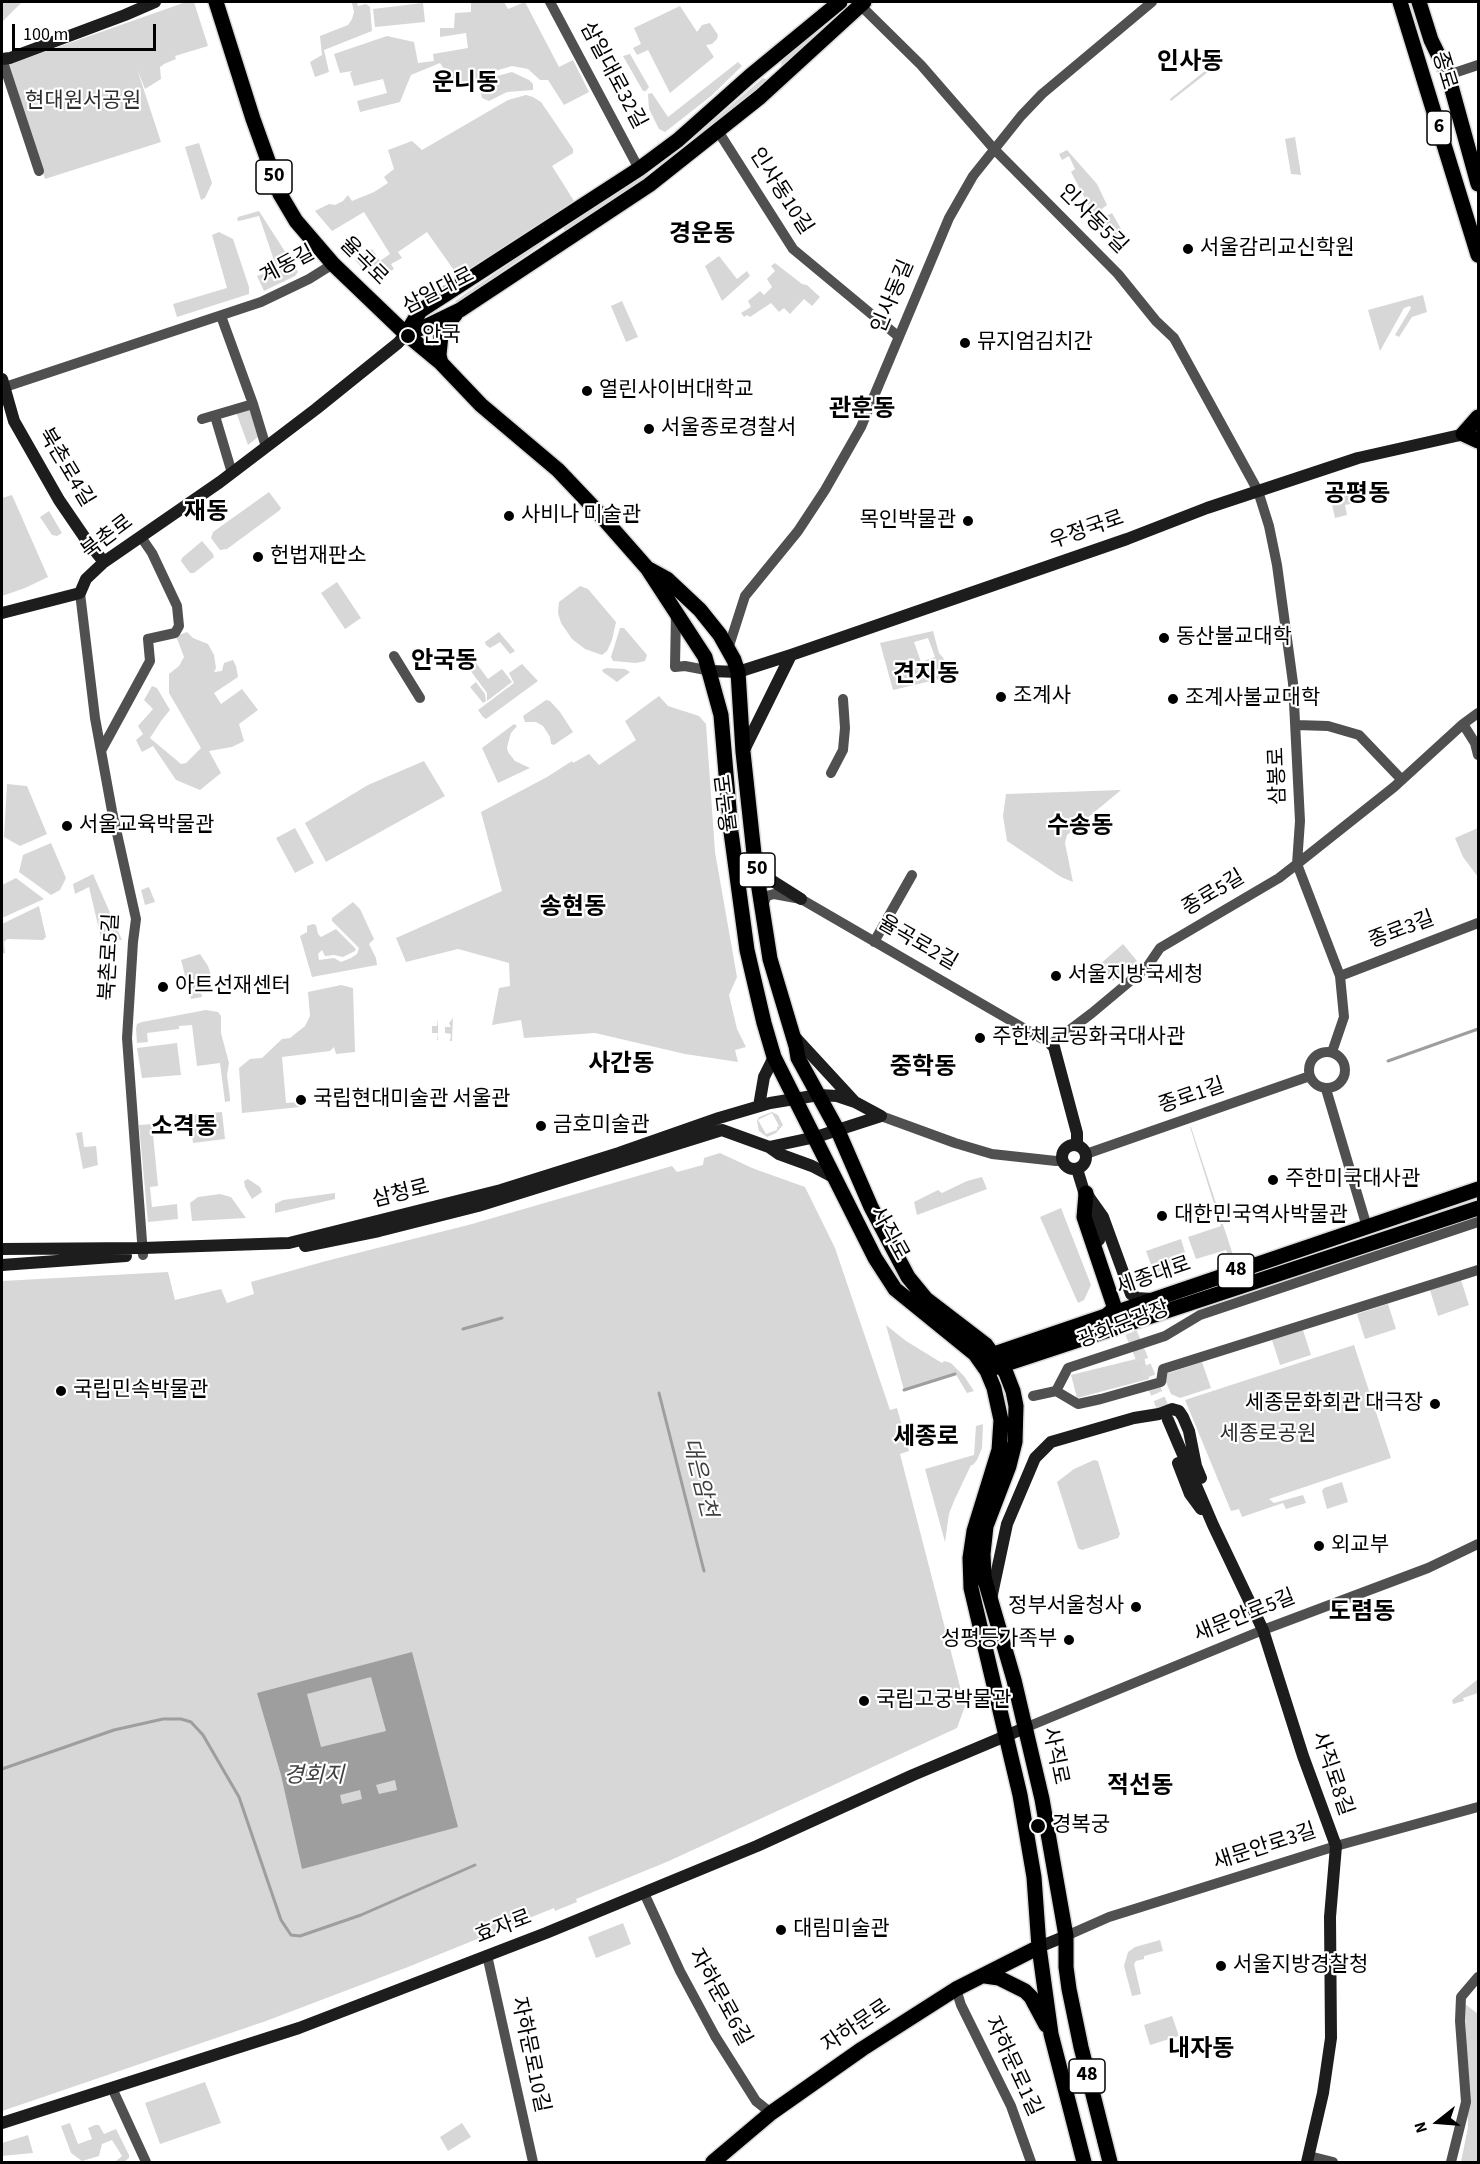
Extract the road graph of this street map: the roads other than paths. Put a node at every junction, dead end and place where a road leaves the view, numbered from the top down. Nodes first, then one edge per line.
1 (155, 2) edge
2 (216, 2) edge
3 (550, 2) edge
4 (840, 2) edge
5 (1152, 2) edge
6 (1400, 2) edge
7 (1419, 2) edge
8 (860, 3) edge
9 (2, 59) edge
10 (1479, 65) edge
11 (1448, 75) junction
12 (750, 76) junction
13 (760, 97) junction
14 (718, 131) junction
15 (994, 149) junction
16 (639, 169) junction
17 (39, 171) dead end
18 (1479, 184) edge
19 (581, 206) junction
20 (585, 228) junction
21 (538, 234) junction
22 (1479, 255) edge
23 (543, 256) junction
24 (333, 264) junction
25 (460, 310) junction
26 (221, 315) junction
27 (406, 334) junction
28 (899, 337) junction
29 (441, 363) junction
30 (2, 384) edge
31 (253, 404) junction
32 (215, 416) junction
33 (1479, 417) edge
34 (202, 419) dead end
35 (1479, 431) edge
36 (1463, 434) junction
37 (1479, 441) edge
38 (266, 447) junction
39 (232, 473) junction
40 (1258, 491) junction
41 (141, 537) junction
42 (104, 562) junction
43 (647, 568) junction
44 (80, 593) junction
45 (2, 613) edge
46 (676, 613) junction
47 (728, 649) junction
48 (791, 655) junction
49 (394, 656) dead end
50 (711, 672) junction
51 (738, 672) junction
52 (420, 698) dead end
53 (843, 699) dead end
54 (1479, 713) edge
55 (1463, 724) junction
56 (1296, 725) junction
57 (102, 749) junction
58 (743, 752) junction
59 (1479, 755) edge
60 (831, 773) dead end
61 (1402, 780) junction
62 (755, 863) junction
63 (1297, 864) junction
64 (912, 875) dead end
65 (801, 899) junction
66 (763, 904) junction
67 (1479, 923) edge
68 (874, 942) junction
69 (1340, 976) junction
70 (791, 1033) junction
71 (1051, 1044) junction
72 (1332, 1052) junction
73 (774, 1057) junction
74 (1310, 1076) junction
75 (1326, 1089) junction
76 (819, 1095) junction
77 (796, 1100) junction
78 (855, 1102) junction
79 (759, 1106) junction
80 (881, 1116) junction
81 (838, 1131) junction
82 (816, 1137) junction
83 (1075, 1144) junction
84 (769, 1147) junction
85 (1086, 1154) junction
86 (1062, 1160) junction
87 (1077, 1169) junction
88 (833, 1177) junction
89 (1479, 1188) edge
90 (1086, 1193) junction
91 (1479, 1208) edge
92 (1479, 1222) edge
93 (1367, 1227) junction
94 (2, 1249) edge
95 (143, 1251) junction
96 (2, 1265) edge
97 (1479, 1270) edge
98 (1112, 1284) dead end
99 (1155, 1299) junction
100 (1106, 1316) junction
101 (1036, 1354) junction
102 (990, 1362) junction
103 (1013, 1391) junction
104 (1056, 1391) junction
105 (1033, 1396) dead end
106 (1479, 1544) edge
107 (990, 1603) junction
108 (1263, 1630) junction
109 (1027, 1727) junction
110 (1007, 1736) junction
111 (1479, 1807) edge
112 (1335, 1846) junction
113 (644, 1893) junction
114 (1066, 1936) junction
115 (1038, 1947) junction
116 (487, 1955) junction
117 (985, 1976) junction
118 (1479, 1977) edge
119 (956, 1989) junction
120 (1070, 1989) junction
121 (1046, 1993) junction
122 (1052, 2034) junction
123 (112, 2088) junction
124 (771, 2113) junction
125 (2, 2123) edge
126 (1308, 2159) edge
127 (146, 2163) edge
128 (533, 2163) edge
129 (714, 2163) edge
130 (1031, 2163) edge
131 (1084, 2163) edge
132 (1110, 2163) edge
133 (1333, 2163) edge
134 (1450, 2163) edge

1 - 9 street
2 - 24 main road, 율곡로 / 50
3 - 16 street, 삼일대로32길
4 - 12 main road, 삼일대로
5 - 15 street, 인사동길
6 - 22 main road, 종로 / 6
7 - 11 main road, 종로 / 6
8 - 13 main road, 삼일대로
8 - 15 street, 인사동5길
9 - 17 street
10 - 11 street
11 - 18 main road, 종로 / 6
12 - 13 main road
12 - 16 main road, 삼일대로
13 - 14 main road, 삼일대로
14 - 20 main road, 삼일대로
14 - 28 street, 인사동10길
15 - 28 street, 인사동길
15 - 40 street, 인사동5길
16 - 19 main road, 삼일대로
19 - 20 main road
19 - 21 main road, 삼일대로
20 - 23 main road, 삼일대로
21 - 23 main road
21 - 27 main road, 삼일대로
23 - 25 main road, 삼일대로
24 - 26 street, 계동길
24 - 27 main road, 율곡로 / 50
25 - 27 main road, 삼일대로
25 - 29 main road
26 - 30 street, 계동길
26 - 31 street
27 - 29 main road, 율곡로 / 50
27 - 38 street, 북촌로
28 - 47 street, 인사동길
29 - 43 main road, 율곡로 / 50
30 - 42 street, 북촌로4길
31 - 32 street
31 - 38 street
32 - 34 street
32 - 39 street
33 - 36 main road
35 - 36 street, 우정국로
36 - 37 main road
36 - 40 street, 우정국로
38 - 39 street, 북촌로
39 - 41 street, 북촌로
40 - 48 street, 우정국로
40 - 56 street, 삼봉로
41 - 42 street, 북촌로
41 - 57 street
42 - 44 street, 북촌로
43 - 46 main road, 율곡로
43 - 47 main road, 율곡로 / 50
44 - 45 street, 북촌로
44 - 57 street, 북촌로5길
46 - 50 main road, 율곡로
46 - 50 street
47 - 51 main road, 율곡로
48 - 51 street, 우정국로
48 - 58 street
49 - 52 street
50 - 51 street, 우정국로
50 - 73 main road, 율곡로
51 - 58 main road, 율곡로 / 50
53 - 60 street
54 - 55 street, 종로5길
55 - 59 street
55 - 61 street, 종로5길
56 - 61 street
56 - 63 street, 삼봉로
57 - 95 street, 북촌로5길
58 - 62 main road, 율곡로 / 50
61 - 63 street, 종로5길
62 - 65 street
62 - 66 main road, 율곡로 / 50
63 - 69 street, 삼봉로
63 - 71 street, 종로5길
64 - 68 street
65 - 66 street, 율곡로2길
65 - 68 street, 율곡로2길
66 - 70 main road, 율곡로 / 50
67 - 69 street, 종로3길
68 - 71 street, 율곡로2길
69 - 72 street, 삼봉로
70 - 76 main road, 율곡로 / 50
70 - 78 street
71 - 83 street
72 - 74 street
72 - 75 street
73 - 77 main road, 율곡로
73 - 79 street
74 - 75 street
74 - 85 street, 종로1길
75 - 93 street
76 - 77 street, 삼청로
76 - 78 street
76 - 81 main road, 사직로 / 50
77 - 79 street, 삼청로
77 - 82 main road, 사직로
78 - 80 street
79 - 95 street, 삼청로
80 - 81 street
80 - 86 street
81 - 82 street
81 - 102 main road, 사직로 / 50
82 - 84 street
82 - 88 main road, 사직로
83 - 85 street
83 - 86 street
84 - 88 street, 삼청로
84 - 95 street, 삼청로
85 - 87 street
86 - 87 street
87 - 90 street
88 - 102 main road, 사직로
89 - 93 main road, 세종대로 / 48
90 - 98 street
90 - 99 street
90 - 100 main road
91 - 101 main road, 세종대로 / 48
92 - 104 street, 광화문광장
93 - 99 main road, 세종대로 / 48
94 - 95 street, 삼청로
95 - 96 street, 삼청로
97 - 104 street
99 - 100 main road, 세종대로 / 48
100 - 102 main road, 세종대로 / 48
101 - 102 main road, 세종대로 / 48
101 - 103 main road
102 - 103 main road, 사직로 / 48
102 - 110 main road, 사직로 / 48
103 - 107 main road, 사직로 / 48
104 - 105 street
106 - 108 street, 새문안로5길
107 - 108 street, 사직로8길
107 - 109 main road, 사직로 / 48
108 - 109 street, 새문안로5길
108 - 112 street, 사직로8길
109 - 110 street, 효자로
109 - 114 main road, 사직로 / 48
110 - 113 street, 효자로
110 - 115 main road, 사직로 / 48
111 - 112 street, 새문안로3길
112 - 114 street, 새문안로3길
112 - 126 street, 사직로8길
113 - 116 street, 효자로
113 - 124 street, 자하문로6길
114 - 115 street
114 - 120 main road, 사직로 / 48
115 - 117 main road, 자하문로
115 - 121 main road, 사직로 / 48
116 - 123 street, 효자로
116 - 128 street, 자하문로10길
117 - 119 main road, 자하문로
117 - 122 main road
118 - 134 street
119 - 124 main road, 자하문로
119 - 130 street, 자하문로1길
120 - 121 main road
120 - 132 main road, 사직로 / 48
121 - 122 main road, 사직로 / 48
122 - 131 main road, 사직로 / 48
123 - 125 street, 효자로
123 - 127 street
124 - 129 main road, 자하문로
126 - 133 street

